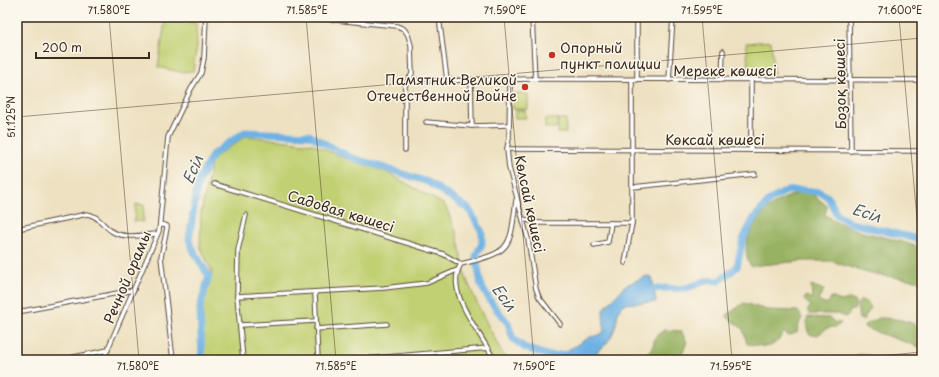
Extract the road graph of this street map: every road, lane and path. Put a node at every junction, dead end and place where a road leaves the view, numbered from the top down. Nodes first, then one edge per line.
1 (206, 17) edge
2 (305, 17) edge
3 (439, 17) edge
4 (532, 17) edge
5 (637, 17) edge
6 (673, 17) edge
7 (849, 17) edge
8 (329, 18) edge
9 (723, 51) dead end
10 (409, 79) junction
11 (535, 79) junction
12 (447, 80) junction
13 (471, 80) junction
14 (510, 80) junction
15 (632, 80) junction
16 (637, 80) junction
17 (669, 80) junction
18 (722, 80) junction
19 (922, 80) edge
20 (751, 81) junction
21 (850, 81) junction
22 (426, 122) dead end
23 (509, 125) junction
24 (472, 126) junction
25 (507, 149) junction
26 (405, 150) dead end
27 (631, 150) junction
28 (751, 150) junction
29 (852, 151) junction
30 (922, 151) edge
31 (755, 174) dead end
32 (214, 184) dead end
33 (632, 186) junction
34 (516, 198) junction
35 (246, 215) dead end
36 (523, 219) junction
37 (612, 223) junction
38 (632, 223) junction
39 (160, 224) junction
40 (17, 229) edge
41 (157, 234) junction
42 (594, 246) dead end
43 (625, 263) dead end
44 (460, 264) junction
45 (457, 270) junction
46 (134, 290) junction
47 (315, 293) junction
48 (237, 296) junction
49 (23, 311) dead end
50 (316, 321) junction
51 (387, 324) dead end
52 (560, 324) dead end
53 (241, 325) junction
54 (316, 329) junction
55 (489, 348) junction
56 (108, 350) junction
57 (60, 360) edge
58 (103, 360) edge
59 (173, 360) edge
60 (244, 360) edge
61 (318, 360) edge
62 (352, 360) edge
63 (494, 360) edge

1 - 39 street, Речной орамы
2 - 8 street
3 - 12 street
4 - 11 street
5 - 16 street
6 - 17 street
7 - 21 street, Бозоқ көшесі
8 - 10 street
9 - 18 street
10 - 12 street, Мереке көшесі
10 - 26 street
11 - 14 street, Мереке көшесі
11 - 15 street, Мереке көшесі
12 - 13 street, Мереке көшесі
13 - 14 street, Мереке көшесі
13 - 24 street
14 - 23 street, Көлсай көшесі
15 - 16 street, Мереке көшесі
15 - 27 street
16 - 17 street, Мереке көшесі
17 - 18 street, Мереке көшесі
18 - 20 street, Мереке көшесі
19 - 21 street, Мереке көшесі
20 - 21 street, Мереке көшесі
20 - 28 street
21 - 29 street, Бозоқ көшесі
22 - 24 street
23 - 24 street
23 - 25 street, Көлсай көшесі
25 - 27 street, Көксай көшесі
25 - 34 street, Көлсай көшесі
27 - 28 street, Көксай көшесі
27 - 33 street
28 - 29 street, Көксай көшесі
29 - 30 street, Көксай көшесі
31 - 33 street
32 - 44 street, Садовая көшесі
33 - 38 street
34 - 36 street, Көлсай көшесі
34 - 44 street
35 - 48 street
36 - 37 street
36 - 52 street, Көлсай көшесі
37 - 38 street
37 - 42 street
38 - 43 street
39 - 41 street, Речной орамы
39 - 59 street
40 - 41 street
41 - 46 street, Речной орамы
44 - 45 street
45 - 47 street
45 - 55 street
46 - 49 street
46 - 56 street, Речной орамы
47 - 48 street
47 - 50 street
48 - 53 street
50 - 53 street
50 - 54 street
51 - 54 street
53 - 60 street
54 - 61 street
55 - 62 street
55 - 63 street
56 - 57 street
56 - 58 street, Речной орамы

